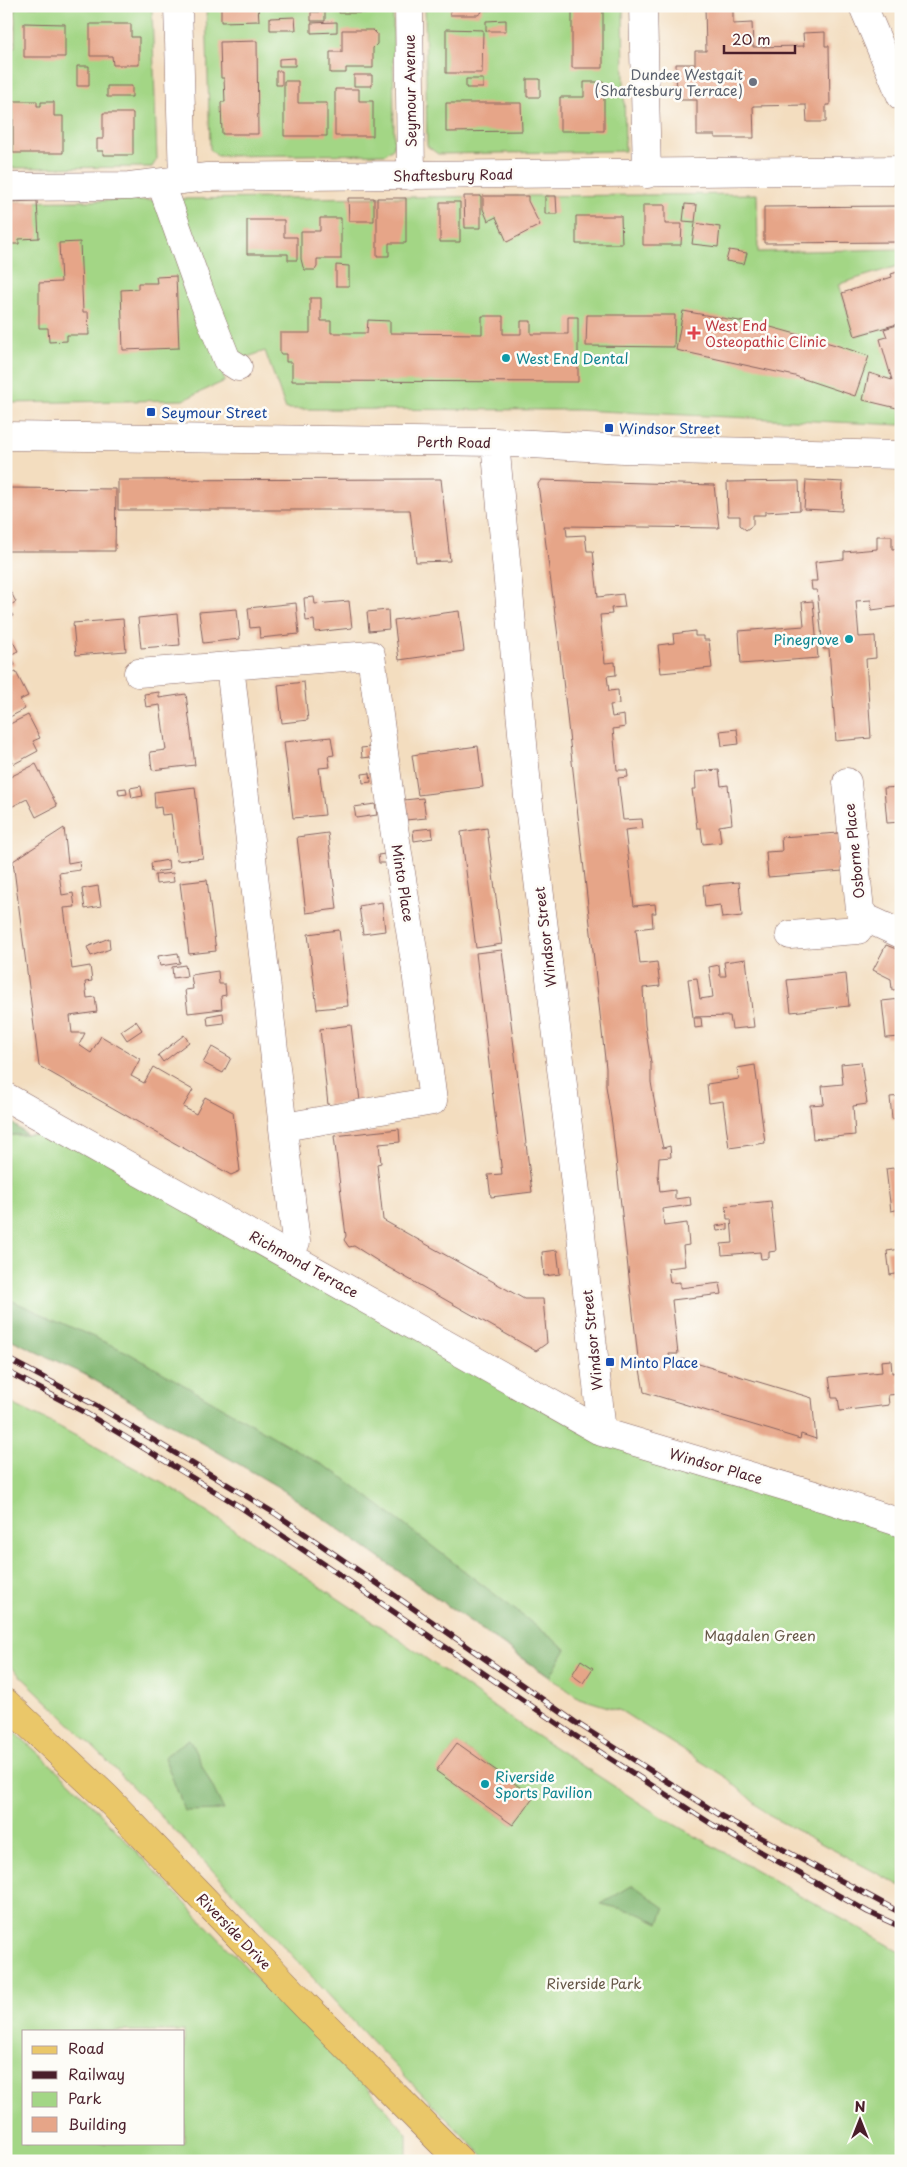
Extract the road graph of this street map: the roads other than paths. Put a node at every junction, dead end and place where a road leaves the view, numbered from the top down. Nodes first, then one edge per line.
1 (178, 6) edge
2 (409, 6) edge
3 (644, 6) edge
4 (863, 6) edge
5 (901, 96) edge
6 (901, 170) edge
7 (647, 174) junction
8 (411, 176) junction
9 (172, 181) junction
10 (6, 186) edge
11 (238, 367) dead end
12 (6, 436) edge
13 (495, 442) junction
14 (901, 455) edge
15 (230, 666) junction
16 (138, 673) dead end
17 (847, 782) dead end
18 (866, 918) junction
19 (901, 934) edge
20 (790, 935) dead end
21 (6, 1097) edge
22 (284, 1127) junction
23 (289, 1256) junction
24 (602, 1432) junction
25 (901, 1523) edge
26 (6, 1703) edge
27 (460, 2161) edge

1 - 9 street
2 - 8 street, Seymour Avenue
3 - 7 street
4 - 5 street
6 - 7 street, Shaftesbury Road
7 - 8 street, Shaftesbury Road
8 - 9 street, Shaftesbury Road
9 - 10 street, Shaftesbury Road
9 - 11 street
12 - 13 street, Perth Road
13 - 14 street, Perth Road
13 - 24 street, Windsor Street
15 - 16 street, Minto Place
15 - 22 street
15 - 22 street, Minto Place
17 - 18 street, Osborne Place
18 - 19 street, Osborne Place
18 - 20 street, Osborne Place
21 - 23 street, Richmond Terrace
22 - 23 street
23 - 24 street, Richmond Terrace
24 - 25 street, Windsor Place
26 - 27 main road, Riverside Drive

